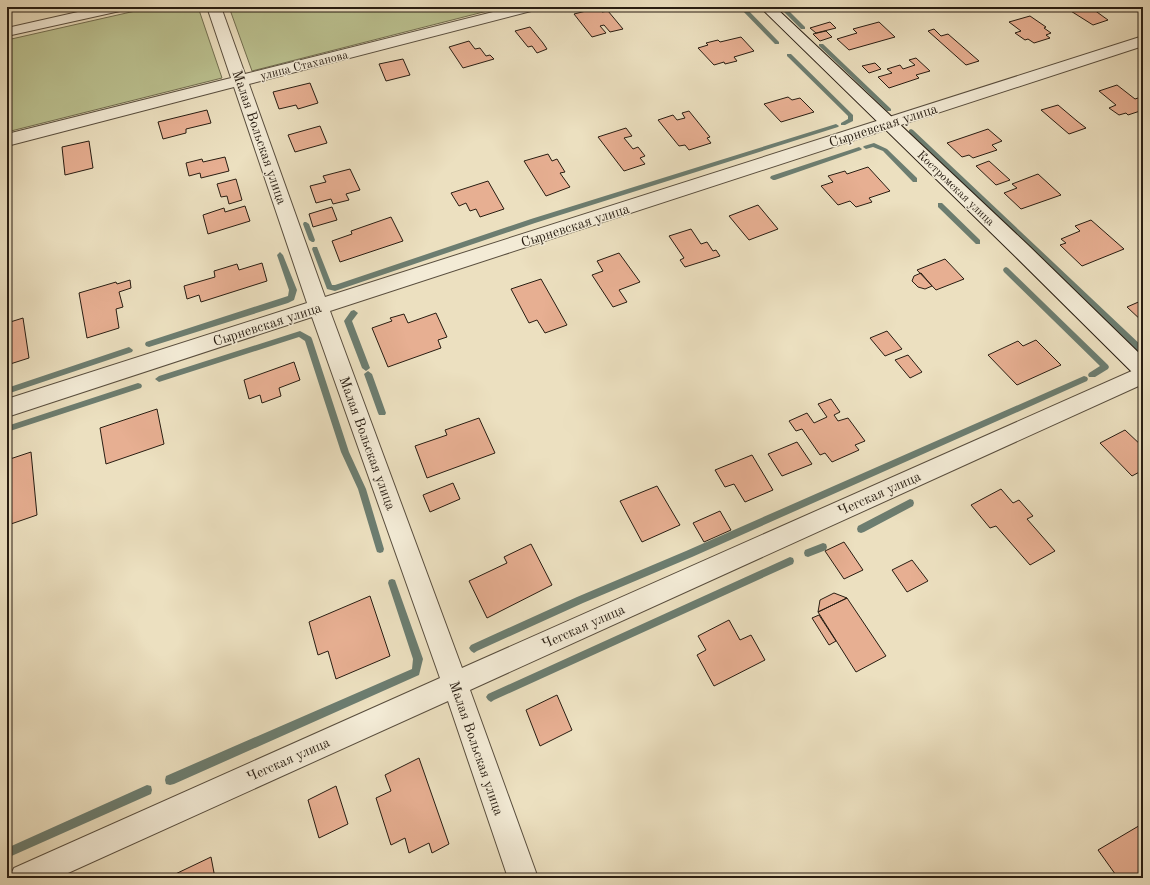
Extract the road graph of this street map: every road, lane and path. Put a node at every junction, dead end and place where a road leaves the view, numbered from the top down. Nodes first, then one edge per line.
1 (120, 7) edge
2 (214, 7) edge
3 (530, 7) edge
4 (767, 7) edge
5 (7, 32) edge
6 (1143, 41) edge
7 (240, 81) junction
8 (888, 123) junction
9 (7, 140) edge
10 (319, 308) junction
11 (1143, 370) edge
12 (1143, 375) edge
13 (7, 408) edge
14 (455, 684) junction
15 (24, 878) edge
16 (523, 878) edge

1 - 5 street
2 - 7 street, Малая Вольская улица
3 - 7 street, улица Стаханова
4 - 8 street, Костромская улица
6 - 8 street, Сырневская улица
7 - 9 street, улица Стаханова
7 - 10 street, Малая Вольская улица
8 - 10 street, Сырневская улица
8 - 11 street, Костромская улица
10 - 13 street, Сырневская улица
10 - 14 street, Малая Вольская улица
12 - 14 street, Чегская улица
14 - 15 street, Чегская улица
14 - 16 street, Малая Вольская улица

